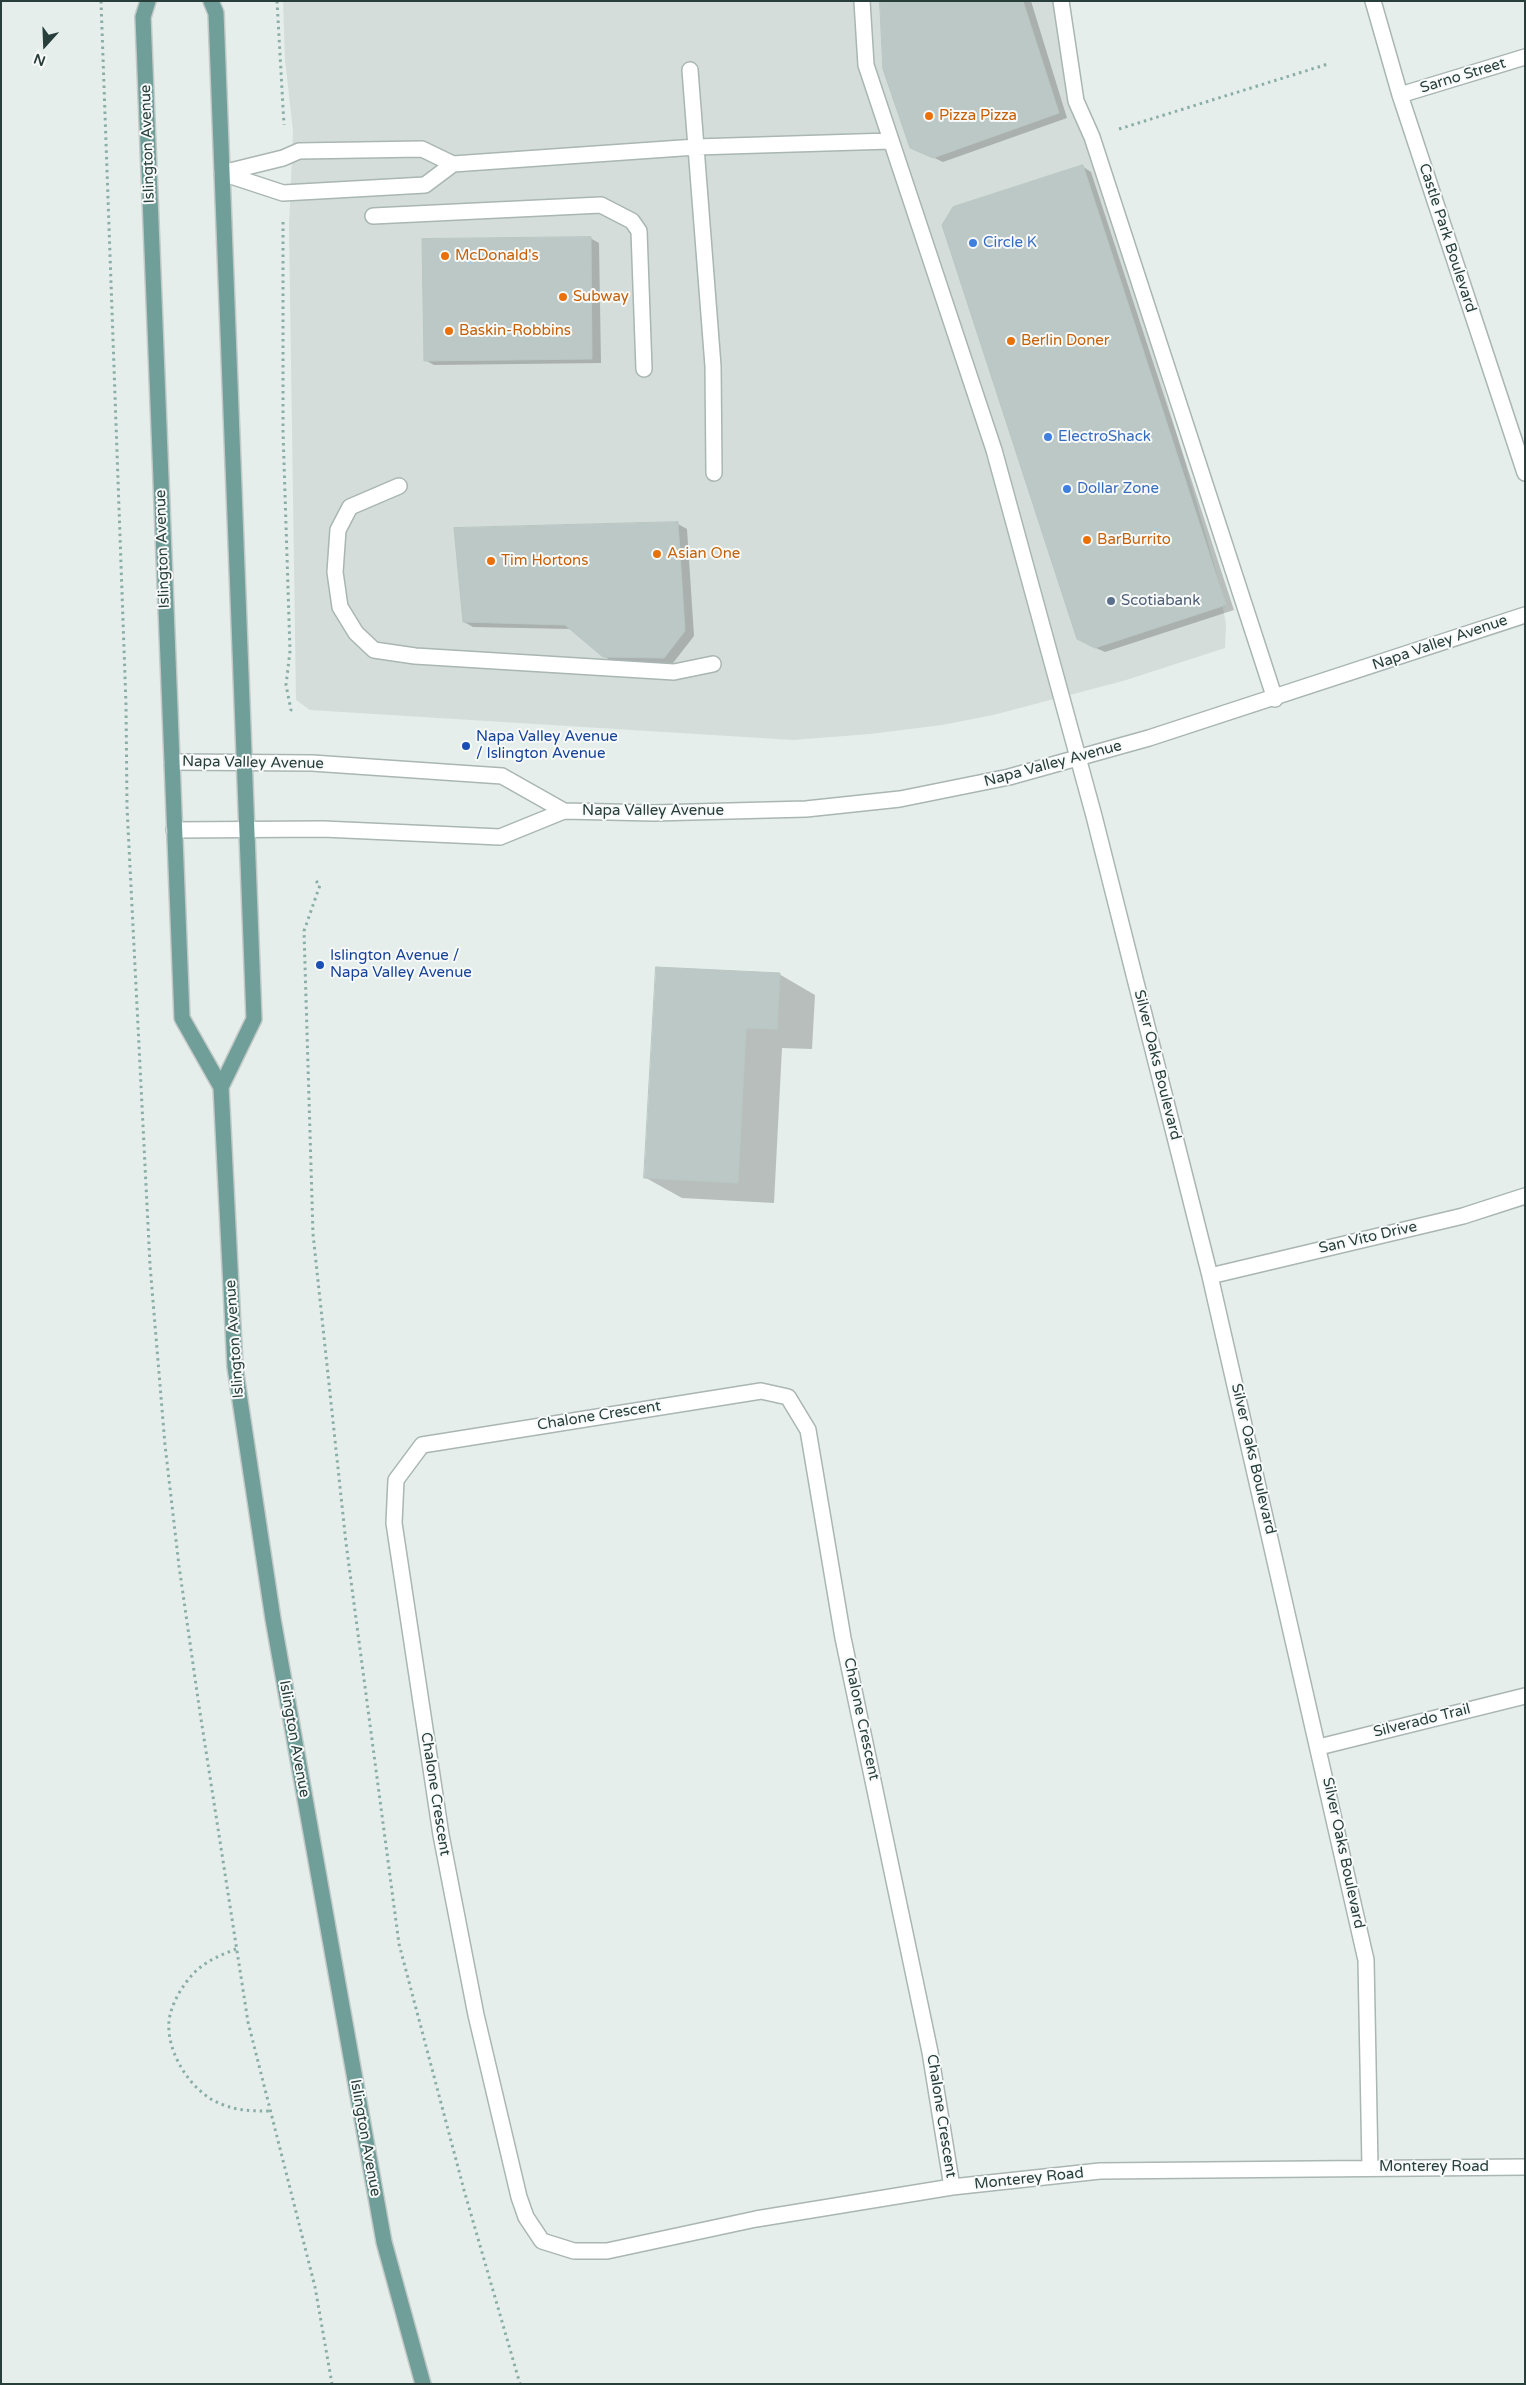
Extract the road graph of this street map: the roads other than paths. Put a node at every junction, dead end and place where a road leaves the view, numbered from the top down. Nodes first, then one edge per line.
1 (148, 1) edge
2 (211, 1) edge
3 (862, 1) edge
4 (1061, 1) edge
5 (1373, 1) edge
6 (1525, 57) edge
7 (690, 70) dead end
8 (1400, 95) junction
9 (890, 141) junction
10 (696, 147) junction
11 (453, 164) junction
12 (222, 173) junction
13 (373, 216) dead end
14 (644, 368) dead end
15 (714, 473) dead end
16 (1525, 473) edge
17 (399, 486) dead end
18 (1525, 615) edge
19 (713, 664) dead end
20 (1274, 699) junction
21 (1077, 759) junction
22 (172, 762) junction
23 (244, 763) junction
24 (564, 811) junction
25 (174, 830) junction
26 (246, 830) junction
27 (221, 1087) junction
28 (1525, 1196) edge
29 (1210, 1276) junction
30 (1525, 1696) edge
31 (1319, 1747) junction
32 (1370, 2167) junction
33 (1525, 2167) edge
34 (952, 2187) junction
35 (542, 2241) joint
36 (423, 2384) edge

1 - 22 main road, Islington Avenue
2 - 12 main road, Islington Avenue
3 - 9 street, Silver Oaks Boulevard
4 - 20 street
5 - 8 street, Castle Park Boulevard
6 - 8 street, Sarno Street
7 - 10 street
8 - 16 street, Castle Park Boulevard
9 - 10 street
9 - 21 street, Silver Oaks Boulevard
10 - 11 street
10 - 15 street
11 - 12 street
11 - 12 street
12 - 23 main road, Islington Avenue
13 - 14 street
17 - 19 street
18 - 20 street, Napa Valley Avenue
20 - 21 street, Napa Valley Avenue
21 - 24 street, Napa Valley Avenue
21 - 29 street, Silver Oaks Boulevard
22 - 23 street, Napa Valley Avenue
22 - 25 main road, Islington Avenue
23 - 24 street, Napa Valley Avenue
23 - 26 main road, Islington Avenue
24 - 26 street, Napa Valley Avenue
25 - 26 street, Napa Valley Avenue
25 - 27 main road, Islington Avenue
26 - 27 main road, Islington Avenue
27 - 36 main road, Islington Avenue
28 - 29 street, San Vito Drive
29 - 31 street, Silver Oaks Boulevard
30 - 31 street, Silverado Trail
31 - 32 street, Silver Oaks Boulevard
32 - 33 street, Monterey Road
32 - 34 street, Monterey Road
34 - 35 street, Monterey Road
34 - 35 street, Chalone Crescent

